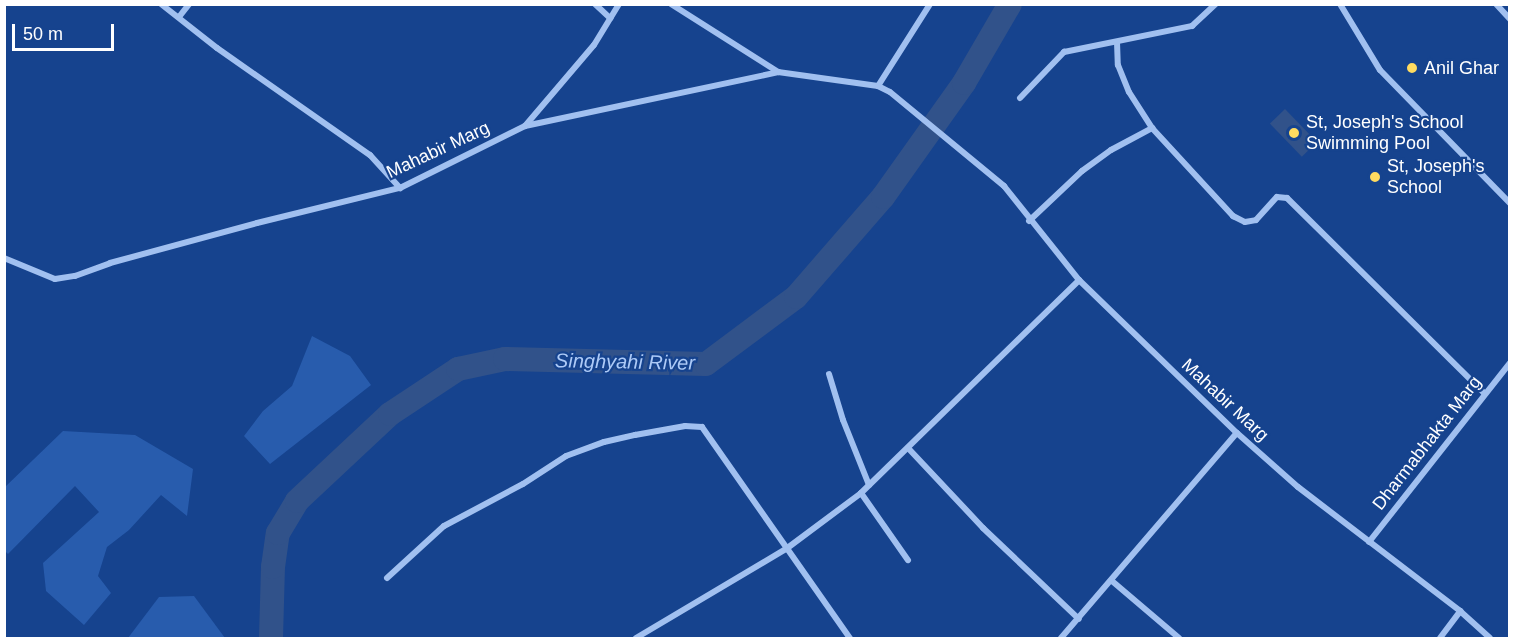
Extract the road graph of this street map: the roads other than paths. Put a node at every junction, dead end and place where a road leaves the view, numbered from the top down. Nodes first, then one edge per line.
1 (161, 4) edge
2 (189, 4) edge
3 (595, 4) edge
4 (619, 4) edge
5 (671, 4) edge
6 (930, 4) edge
7 (1216, 4) edge
8 (1340, 4) edge
9 (1496, 4) edge
10 (179, 17) junction
11 (610, 18) junction
12 (1509, 19) edge
13 (1117, 42) junction
14 (778, 72) junction
15 (878, 86) junction
16 (1020, 98) dead end
17 (525, 126) junction
18 (1152, 128) junction
19 (400, 188) junction
20 (1509, 203) edge
21 (1029, 221) junction
22 (4, 258) edge
23 (1079, 280) junction
24 (1509, 363) edge
25 (829, 374) dead end
26 (1484, 393) junction
27 (1237, 433) junction
28 (908, 447) junction
29 (869, 485) junction
30 (861, 493) junction
31 (1369, 542) junction
32 (786, 549) junction
33 (908, 560) dead end
34 (387, 578) dead end
35 (1112, 581) junction
36 (1460, 611) junction
37 (1078, 620) junction
38 (636, 639) edge
39 (850, 639) edge
40 (1061, 639) edge
41 (1179, 639) edge
42 (1440, 639) edge
43 (1490, 639) edge

1 - 10 street
2 - 10 street
3 - 11 street
4 - 11 street
5 - 14 street
6 - 15 street
7 - 13 street
8 - 20 street
9 - 12 street
10 - 19 street
11 - 17 street
13 - 16 street
13 - 18 street
14 - 15 street, Mahabir Marg
14 - 17 street, Mahabir Marg
15 - 21 street, Mahabir Marg
17 - 19 street, Mahabir Marg
18 - 21 street
18 - 26 street
19 - 22 street, Mahabir Marg
21 - 23 street, Mahabir Marg
23 - 27 street, Mahabir Marg
23 - 28 street
24 - 26 street, Dharmabhakta Marg
25 - 29 street
26 - 31 street, Dharmabhakta Marg
27 - 31 street, Mahabir Marg
27 - 35 street
28 - 29 street
28 - 37 street
29 - 30 street
30 - 32 street
30 - 33 street
31 - 36 street, Mahabir Marg
32 - 34 street
32 - 38 street
32 - 39 street
35 - 37 street
35 - 41 street
36 - 42 street
36 - 43 street, Mahabir Marg
37 - 40 street

